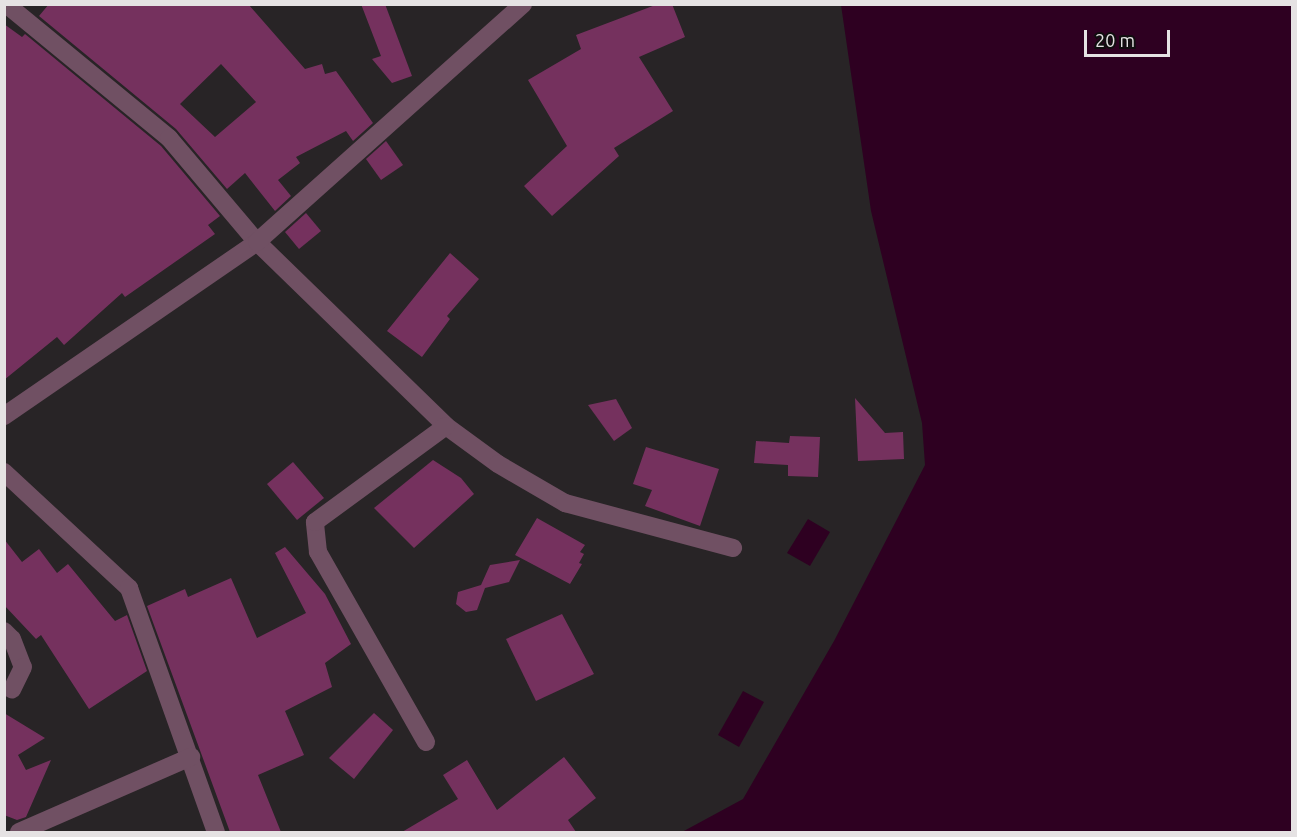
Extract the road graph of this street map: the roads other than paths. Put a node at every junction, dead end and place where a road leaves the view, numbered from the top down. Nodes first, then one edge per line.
1 (6, 4) edge
2 (523, 4) edge
3 (257, 242) junction
4 (4, 416) edge
5 (446, 426) junction
6 (4, 472) edge
7 (733, 548) dead end
8 (4, 631) edge
9 (12, 690) dead end
10 (426, 742) dead end
11 (191, 757) junction
12 (18, 832) edge
13 (216, 832) edge

1 - 3 street
2 - 3 street
3 - 4 street
3 - 5 street
5 - 7 street
5 - 10 street
6 - 11 street
8 - 9 street
11 - 12 street
11 - 13 street

